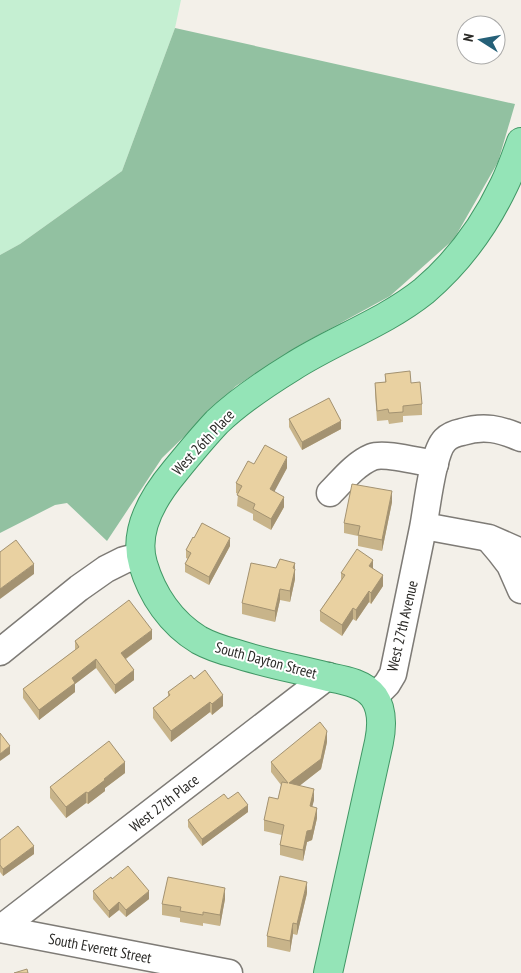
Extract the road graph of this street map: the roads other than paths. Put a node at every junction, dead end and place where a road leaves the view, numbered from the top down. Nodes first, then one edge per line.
1 (521, 142) edge
2 (521, 438) edge
3 (434, 464) junction
4 (330, 493) dead end
5 (424, 526) junction
6 (489, 538) junction
7 (521, 552) edge
8 (140, 556) junction
9 (521, 590) edge
10 (0, 652) edge
11 (328, 676) junction
12 (374, 697) junction
13 (0, 929) edge
14 (229, 973) edge
15 (328, 973) edge

1 - 8 main road, West 26th Place
2 - 3 street, West 27th Avenue
3 - 4 street
3 - 5 street, West 27th Avenue
5 - 6 street
5 - 12 street, West 27th Avenue
6 - 7 street
6 - 9 street
8 - 10 street
8 - 11 main road, South Dayton Street
11 - 12 main road, South Dayton Street
11 - 13 street, West 27th Place
12 - 15 main road
13 - 14 street, South Everett Street

